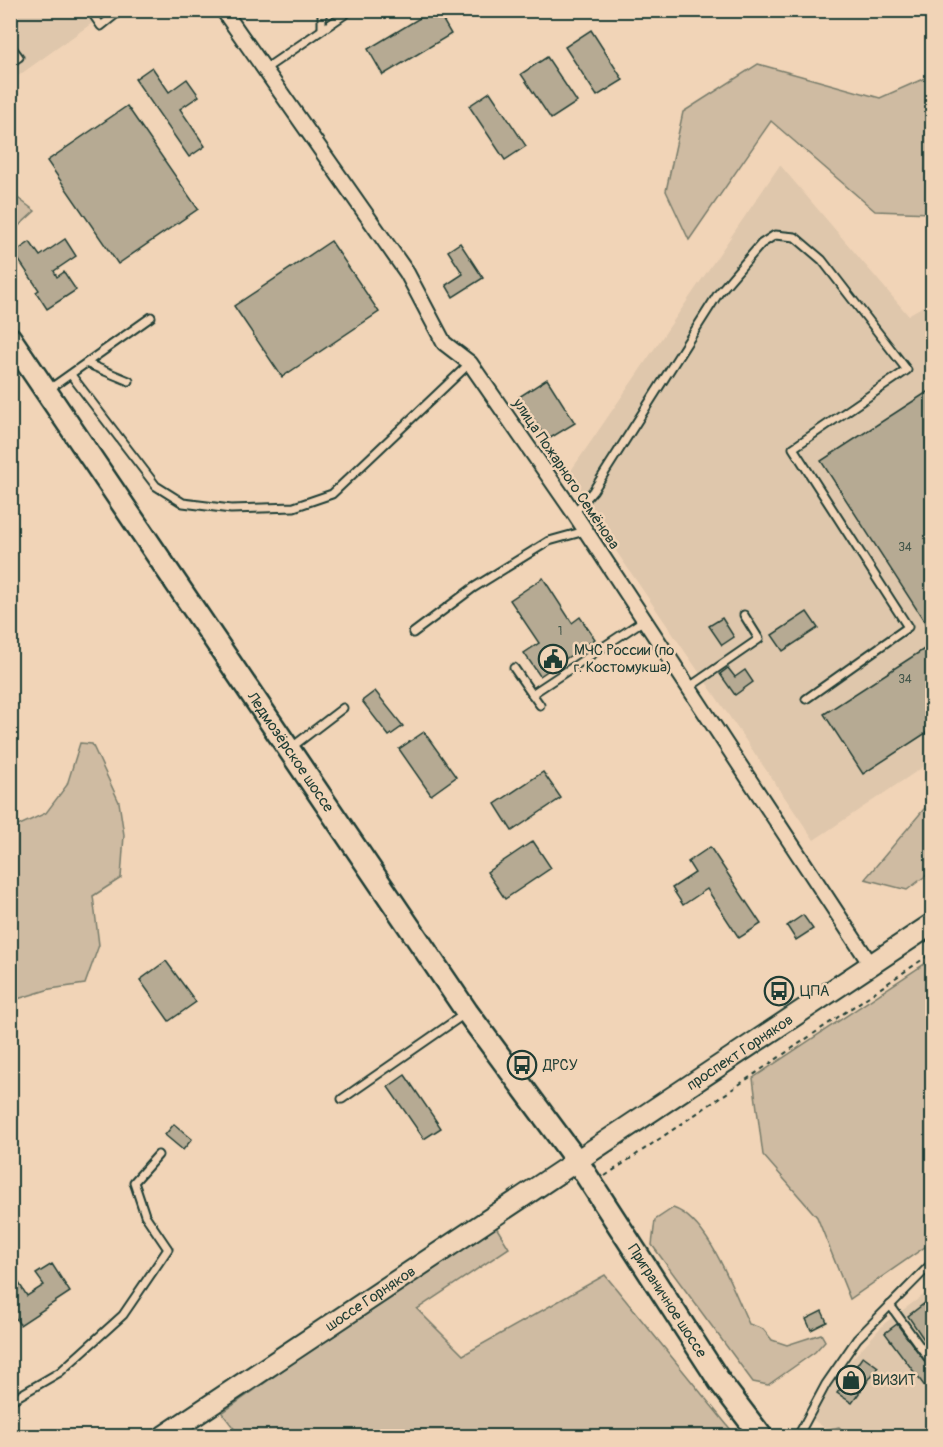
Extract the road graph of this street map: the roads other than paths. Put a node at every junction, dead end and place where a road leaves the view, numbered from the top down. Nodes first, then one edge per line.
1 (90, 10) edge
2 (121, 10) edge
3 (223, 10) edge
4 (322, 10) edge
5 (351, 10) edge
6 (322, 28) junction
7 (10, 45) edge
8 (10, 63) edge
9 (265, 69) junction
10 (151, 317) dead end
11 (10, 338) edge
12 (470, 363) junction
13 (88, 364) junction
14 (71, 375) junction
15 (129, 381) dead end
16 (47, 391) junction
17 (574, 513) junction
18 (585, 531) junction
19 (744, 615) dead end
20 (644, 620) junction
21 (413, 633) dead end
22 (514, 668) dead end
23 (688, 688) junction
24 (532, 694) junction
25 (806, 699) dead end
26 (540, 705) dead end
27 (343, 708) dead end
28 (290, 748) junction
29 (933, 924) edge
30 (871, 965) junction
31 (467, 1012) junction
32 (342, 1099) dead end
33 (158, 1155) dead end
34 (577, 1161) junction
35 (933, 1263) edge
36 (890, 1305) junction
37 (933, 1363) edge
38 (10, 1401) edge
39 (164, 1437) edge
40 (761, 1437) edge
41 (798, 1437) edge

1 - 2 lane
3 - 9 street, улица Пожарного Семёнова
4 - 6 lane
5 - 6 lane
6 - 9 lane
7 - 8 lane
9 - 12 street, улица Пожарного Семёнова
10 - 13 lane
11 - 16 main road, Ледмозёрское шоссе
12 - 14 lane
12 - 17 street, улица Пожарного Семёнова
13 - 14 lane
13 - 15 lane
14 - 16 lane
16 - 28 main road, Ледмозёрское шоссе
17 - 18 street, улица Пожарного Семёнова
17 - 25 lane
18 - 20 street, улица Пожарного Семёнова
18 - 21 lane
19 - 23 lane
20 - 23 street, улица Пожарного Семёнова
20 - 24 lane
22 - 24 lane
23 - 30 street, улица Пожарного Семёнова
24 - 26 lane
27 - 28 lane
28 - 31 main road, Ледмозёрское шоссе
29 - 30 main road, проспект Горняков
30 - 34 main road, проспект Горняков
31 - 32 lane
31 - 34 main road, Ледмозёрское шоссе
33 - 38 lane
34 - 39 main road, шоссе Горняков
34 - 40 main road, Приграничное шоссе
35 - 36 lane
36 - 37 lane
36 - 41 lane

